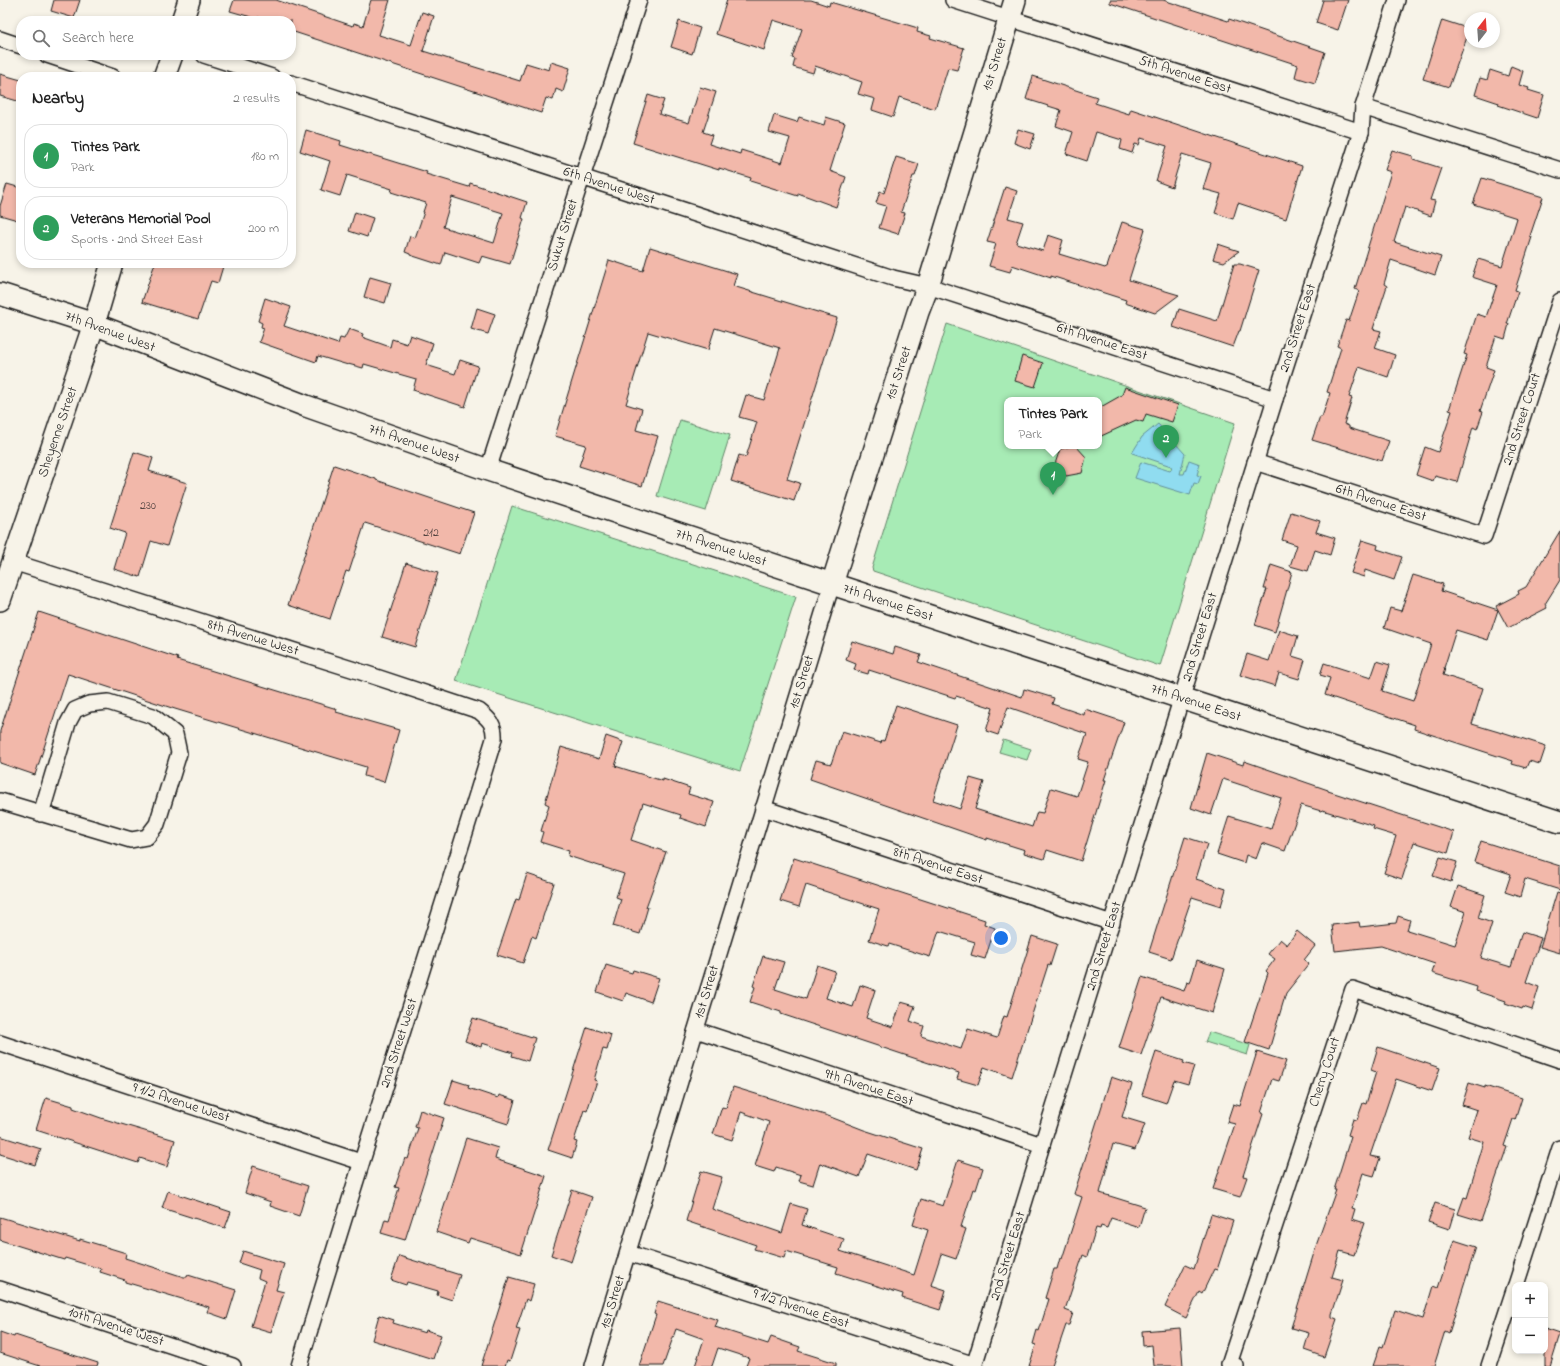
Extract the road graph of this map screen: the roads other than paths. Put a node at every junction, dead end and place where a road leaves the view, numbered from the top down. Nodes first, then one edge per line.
1 (189, 0) edge
2 (639, 0) edge
3 (953, 0) edge
4 (1397, 0) edge
5 (1012, 9) edge
6 (184, 16) edge
7 (0, 39) edge
8 (16, 44) edge
9 (62, 60) edge
10 (170, 60) edge
11 (219, 60) edge
12 (98, 72) edge
13 (166, 72) edge
14 (257, 72) edge
15 (296, 85) edge
16 (1363, 107) junction
17 (1361, 132) junction
18 (1560, 170) edge
19 (581, 177) junction
20 (111, 268) edge
21 (928, 286) junction
22 (0, 294) edge
23 (1560, 301) edge
24 (94, 324) junction
25 (1275, 398) junction
26 (1255, 462) junction
27 (488, 470) junction
28 (1484, 536) joint
29 (13, 562) junction
30 (832, 584) junction
31 (0, 600) edge
32 (1181, 698) junction
33 (490, 720) joint
34 (0, 802) edge
35 (763, 808) junction
36 (41, 814) junction
37 (1560, 822) edge
38 (1112, 923) junction
39 (696, 1030) junction
40 (0, 1043) edge
41 (1560, 1060) edge
42 (1042, 1145) junction
43 (1560, 1148) edge
44 (361, 1162) junction
45 (628, 1253) junction
46 (1516, 1282) edge
47 (0, 1289) edge
48 (1512, 1295) edge
49 (975, 1365) edge
50 (1233, 1365) edge
51 (233, 1366) edge
52 (300, 1366) edge
53 (593, 1366) edge
54 (1489, 1366) edge

1 - 6 street
2 - 19 street, Sukut Street
3 - 5 street, 5th Avenue East
4 - 16 street, 2nd Street East
5 - 17 street, 5th Avenue East
5 - 21 street, 1st Street
7 - 8 street
9 - 12 street
10 - 13 street
11 - 14 street
15 - 19 street, 6th Avenue West
16 - 17 street, 2nd Street East
16 - 18 street
17 - 25 street, 2nd Street East
19 - 21 street, 6th Avenue West
19 - 27 street, Sukut Street
20 - 24 street, Sheyenne Street
21 - 25 street, 6th Avenue East
21 - 30 street, 1st Street
22 - 24 street, 7th Avenue West
23 - 28 street, 2nd Street Court
24 - 27 street, 7th Avenue West
24 - 29 street, Sheyenne Street
25 - 26 street, 2nd Street East
26 - 28 street, 6th Avenue East
26 - 32 street, 2nd Street East
27 - 30 street, 7th Avenue West
29 - 31 street, Sheyenne Street
29 - 33 street, 8th Avenue West
30 - 32 street, 7th Avenue East
30 - 35 street, 1st Street
32 - 37 street, 7th Avenue East
32 - 38 street, 2nd Street East
33 - 44 street, 2nd Street West
34 - 36 street
35 - 38 street, 8th Avenue East
35 - 39 street, 1st Street
36 - 36 street
38 - 42 street, 2nd Street East
39 - 42 street, 9th Avenue East
39 - 45 street, 1st Street
40 - 44 street, 9 1/2 Avenue West
41 - 50 street, Cherry Court
42 - 49 street, 2nd Street East
43 - 46 street
44 - 52 street, 2nd Street West
45 - 49 street, 9 1/2 Avenue East
45 - 53 street, 1st Street
47 - 51 street, 10th Avenue West
48 - 54 street

